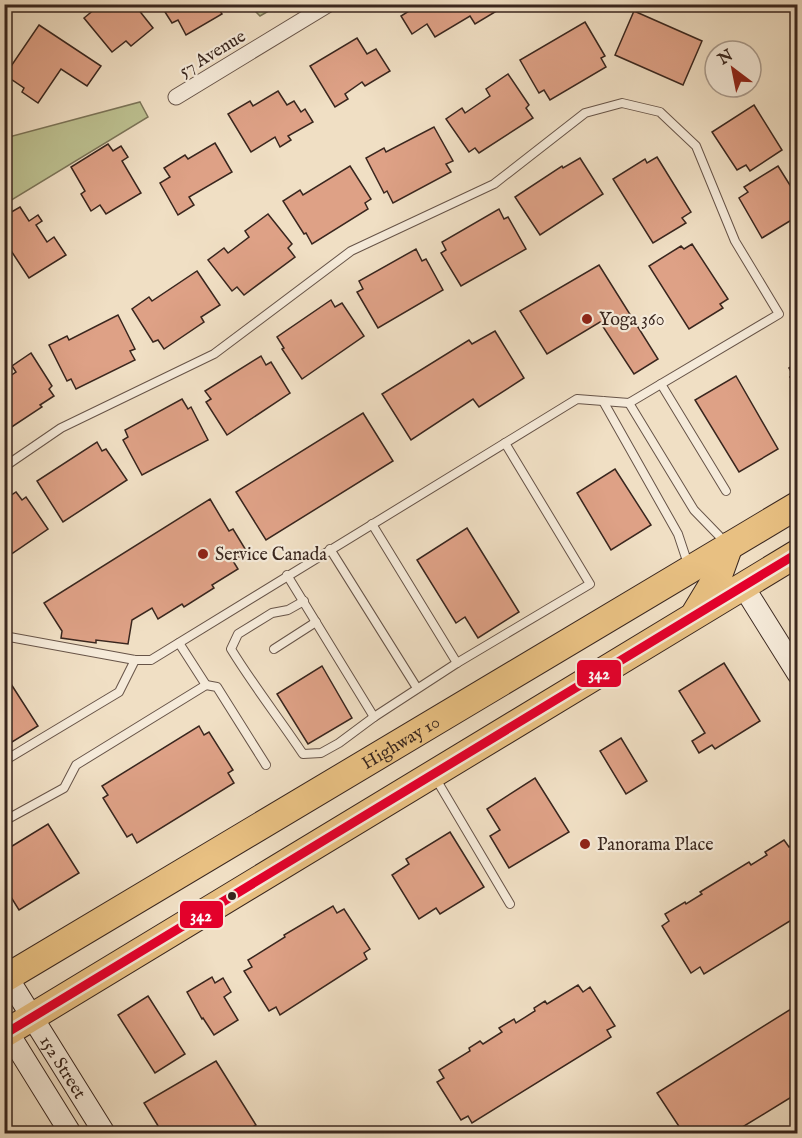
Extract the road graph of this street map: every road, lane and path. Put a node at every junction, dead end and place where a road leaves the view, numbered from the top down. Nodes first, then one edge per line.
1 (329, 4) edge
2 (177, 97) dead end
3 (661, 384) junction
4 (603, 401) junction
5 (628, 402) junction
6 (505, 443) junction
7 (4, 467) edge
8 (726, 491) dead end
9 (798, 505) edge
10 (372, 524) junction
11 (761, 527) junction
12 (729, 546) junction
13 (330, 549) junction
14 (798, 553) edge
15 (690, 570) junction
16 (287, 575) junction
17 (743, 586) junction
18 (304, 602) junction
19 (692, 617) junction
20 (316, 622) junction
21 (4, 636) edge
22 (179, 643) junction
23 (274, 649) dead end
24 (135, 660) junction
25 (457, 663) junction
26 (798, 674) edge
27 (206, 685) junction
28 (417, 688) junction
29 (374, 717) junction
30 (4, 761) edge
31 (266, 765) dead end
32 (433, 776) junction
33 (4, 821) edge
34 (510, 904) dead end
35 (6, 976) edge
36 (33, 1017) junction
37 (6, 1030) edge
38 (71, 1134) edge
39 (105, 1134) edge

1 - 2 street, 57 Avenue
3 - 5 lane
3 - 7 lane
3 - 8 lane
4 - 5 lane
4 - 6 lane
4 - 15 lane
5 - 12 lane
6 - 10 lane
6 - 25 lane
9 - 11 highway, Highway 10
10 - 13 lane
10 - 25 lane
11 - 12 highway, Highway 10
11 - 17 highway
12 - 15 highway, Highway 10
12 - 19 highway
13 - 16 lane
13 - 28 lane
14 - 17 highway
15 - 35 highway, Highway 10
16 - 18 lane
16 - 22 lane
17 - 19 highway
17 - 26 main road
18 - 20 lane
18 - 29 lane
19 - 32 highway
20 - 23 lane
20 - 29 lane
21 - 24 lane
22 - 24 lane
22 - 27 lane
24 - 30 lane
25 - 28 lane
27 - 31 lane
27 - 33 lane
28 - 29 lane
32 - 34 lane
32 - 36 highway
35 - 36 main road, 152 Street
36 - 37 highway
36 - 39 main road, 152 Street
37 - 38 main road, 152 Street

